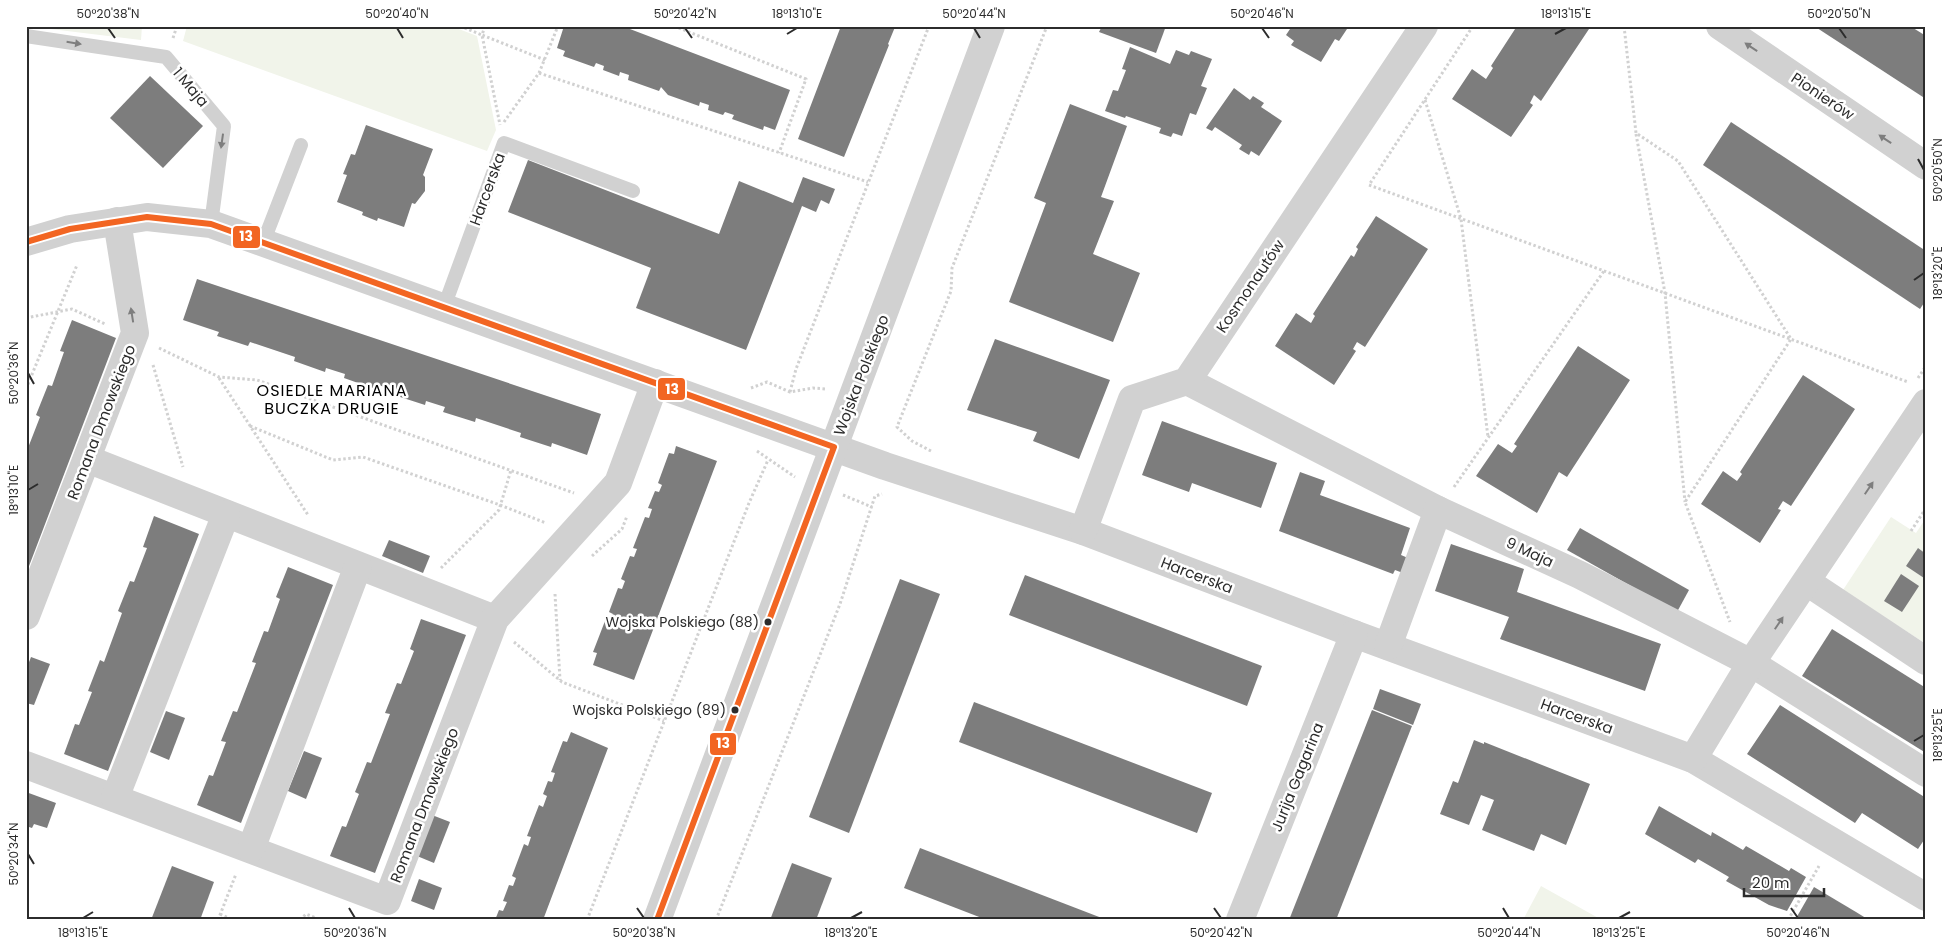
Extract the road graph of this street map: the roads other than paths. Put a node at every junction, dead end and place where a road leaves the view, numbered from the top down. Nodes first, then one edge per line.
1 (991, 26) edge
2 (1424, 26) edge
3 (1720, 26) edge
4 (26, 36) edge
5 (301, 145) dead end
6 (1926, 166) edge
7 (633, 191) dead end
8 (118, 221) junction
9 (211, 224) junction
10 (27, 240) edge
11 (263, 243) junction
12 (444, 308) junction
13 (1187, 381) junction
14 (655, 383) junction
15 (1920, 394) edge
16 (834, 447) junction
17 (87, 459) junction
18 (1438, 510) junction
19 (226, 514) junction
20 (1084, 531) junction
21 (358, 566) junction
22 (1807, 582) junction
23 (26, 616) edge
24 (494, 622) junction
25 (1354, 634) junction
26 (1388, 646) junction
27 (1926, 661) edge
28 (1751, 663) junction
29 (1693, 759) junction
30 (26, 765) edge
31 (1926, 773) edge
32 (116, 798) junction
33 (248, 849) junction
34 (1923, 889) edge
35 (657, 920) edge
36 (1240, 920) edge

1 - 16 street, Wojska Polskiego
2 - 13 street, Kosmonautów
6 -> 3 street, Pionierów
4 -> 9 lane, 1 Maja
5 - 11 lane
7 - 12 lane, Harcerska
8 - 9 street, Harcerska
8 - 10 street, Harcerska
17 -> 8 street, Romana Dmowskiego
9 - 11 street, Harcerska
11 - 12 street, Harcerska
12 - 14 street, Harcerska
13 - 18 street, 9 Maja
13 - 20 street
14 - 16 street, Harcerska
14 - 24 street, Romana Dmowskiego
22 -> 15 street
16 - 20 street, Harcerska
16 - 35 street, Wojska Polskiego
17 - 19 street
17 - 23 street, Romana Dmowskiego
18 - 26 street
18 - 28 street, 9 Maja
19 - 21 street
19 - 32 street
20 - 25 street, Harcerska
21 - 24 street
21 - 33 street
22 - 27 street
28 -> 22 street
24 - 33 street, Romana Dmowskiego
25 - 26 street, Harcerska
25 - 36 street, Jurija Gagarina
26 - 29 street, Harcerska
28 - 29 street
28 - 31 street, 9 Maja
29 - 34 street, Harcerska
30 - 32 street, Romana Dmowskiego
32 - 33 street, Romana Dmowskiego

